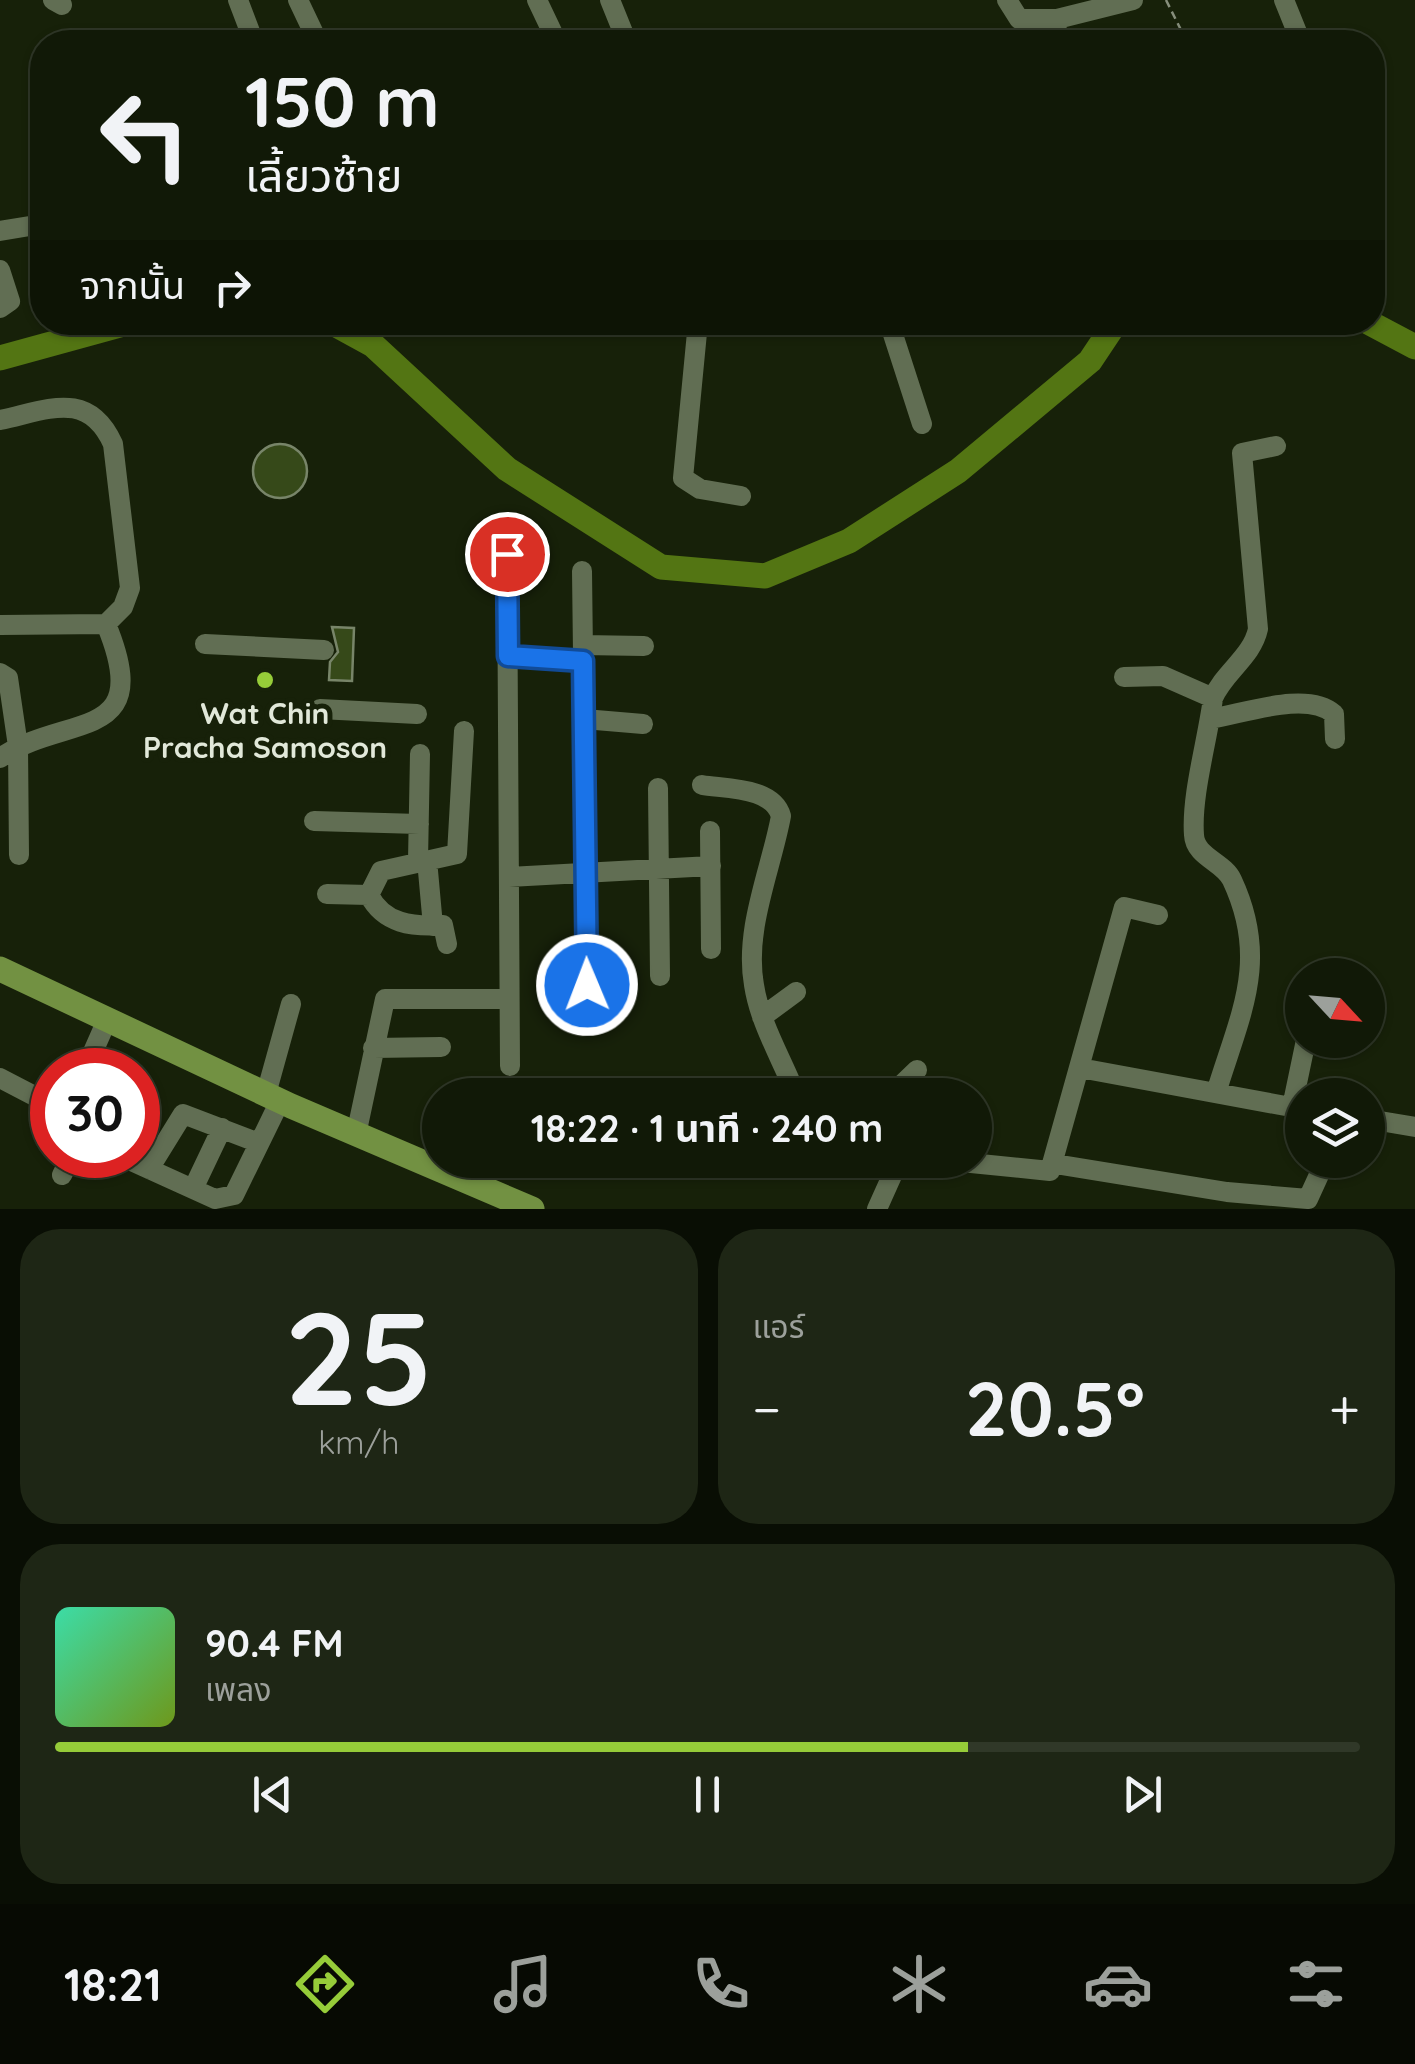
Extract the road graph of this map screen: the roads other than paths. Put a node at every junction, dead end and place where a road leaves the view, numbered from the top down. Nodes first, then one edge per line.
1 (238, 0) edge
2 (298, 0) edge
3 (537, 0) edge
4 (610, 0) edge
5 (1007, 0) edge
6 (1133, 0) edge
7 (1284, 0) edge
8 (1058, 20) junction
9 (249, 30) edge
10 (312, 30) edge
11 (552, 30) edge
12 (622, 30) edge
13 (1057, 30) edge
14 (1296, 30) edge
15 (30, 226) edge
16 (0, 231) edge
17 (0, 270) edge
18 (0, 308) edge
19 (697, 335) edge
20 (893, 335) edge
21 (0, 420) edge
22 (922, 424) dead end
23 (1276, 446) dead end
24 (740, 496) dead end
25 (507, 554) dead end
26 (582, 571) dead end
27 (106, 624) junction
28 (0, 625) edge
29 (205, 644) dead end
30 (644, 646) dead end
31 (324, 650) dead end
32 (583, 653) junction
33 (508, 656) junction
34 (0, 672) edge
35 (1124, 677) dead end
36 (320, 709) dead end
37 (1212, 709) junction
38 (417, 714) dead end
39 (584, 719) junction
40 (642, 724) dead end
41 (464, 732) dead end
42 (1335, 739) dead end
43 (9, 752) edge
44 (420, 754) dead end
45 (702, 785) dead end
46 (658, 788) dead end
47 (314, 821) dead end
48 (419, 824) junction
49 (710, 831) dead end
50 (19, 855) dead end
51 (423, 860) junction
52 (711, 866) junction
53 (659, 868) junction
54 (586, 872) junction
55 (509, 877) junction
56 (327, 894) dead end
57 (368, 894) junction
58 (1158, 915) dead end
59 (433, 926) junction
60 (447, 944) dead end
61 (711, 948) dead end
62 (0, 969) edge
63 (660, 976) dead end
64 (587, 985) dead end
65 (796, 992) dead end
66 (509, 999) junction
67 (291, 1004) dead end
68 (762, 1017) junction
69 (107, 1020) junction
70 (441, 1046) dead end
71 (95, 1048) edge
72 (374, 1048) junction
73 (510, 1066) dead end
74 (1080, 1068) junction
75 (917, 1070) dead end
76 (0, 1078) edge
77 (789, 1078) edge
78 (909, 1078) edge
79 (30, 1094) edge
80 (1216, 1094) junction
81 (273, 1097) junction
82 (1285, 1106) edge
83 (1385, 1122) edge
84 (1415, 1127) edge
85 (222, 1128) junction
86 (356, 1134) junction
87 (259, 1143) junction
88 (160, 1151) edge
89 (1055, 1164) junction
90 (992, 1167) edge
91 (160, 1174) edge
92 (891, 1178) edge
93 (1318, 1178) edge
94 (193, 1189) junction
95 (1226, 1200) edge
96 (505, 1203) edge
97 (532, 1209) edge
98 (877, 1209) edge

1 - 9 street
2 - 10 street
3 - 11 street
4 - 12 street
5 - 8 street
6 - 8 street
7 - 14 street
8 - 13 street
15 - 16 street
17 - 18 street
19 - 24 street
20 - 22 street
21 - 27 street
23 - 37 street
25 - 33 street
26 - 32 street
27 - 28 street
27 - 43 street
29 - 31 street
30 - 32 street
32 - 33 street
32 - 39 street
33 - 55 street
34 - 43 street
35 - 37 street
36 - 38 street
37 - 42 street
37 - 80 street
39 - 40 street
39 - 54 street
41 - 51 street
43 - 50 street
44 - 48 street
45 - 68 street
46 - 53 street
47 - 48 street
48 - 51 street
49 - 52 street
51 - 57 street
51 - 59 street
52 - 53 street
52 - 61 street
53 - 54 street
53 - 63 street
54 - 55 street
54 - 64 street
55 - 66 street
56 - 57 street
57 - 59 street
58 - 74 street
59 - 60 street
62 - 69 main road
65 - 68 street
66 - 72 street
66 - 73 street
67 - 81 street
68 - 77 street
69 - 71 street
69 - 81 main road
70 - 72 street
72 - 86 street
74 - 80 street
74 - 89 street
75 - 78 street
76 - 79 street
80 - 82 street
81 - 86 main road
81 - 87 street
83 - 84 street
85 - 87 street
85 - 88 street
85 - 94 street
86 - 96 main road
87 - 94 street
89 - 90 street
89 - 95 street
91 - 94 street
92 - 98 street
93 - 95 street
96 - 97 main road

